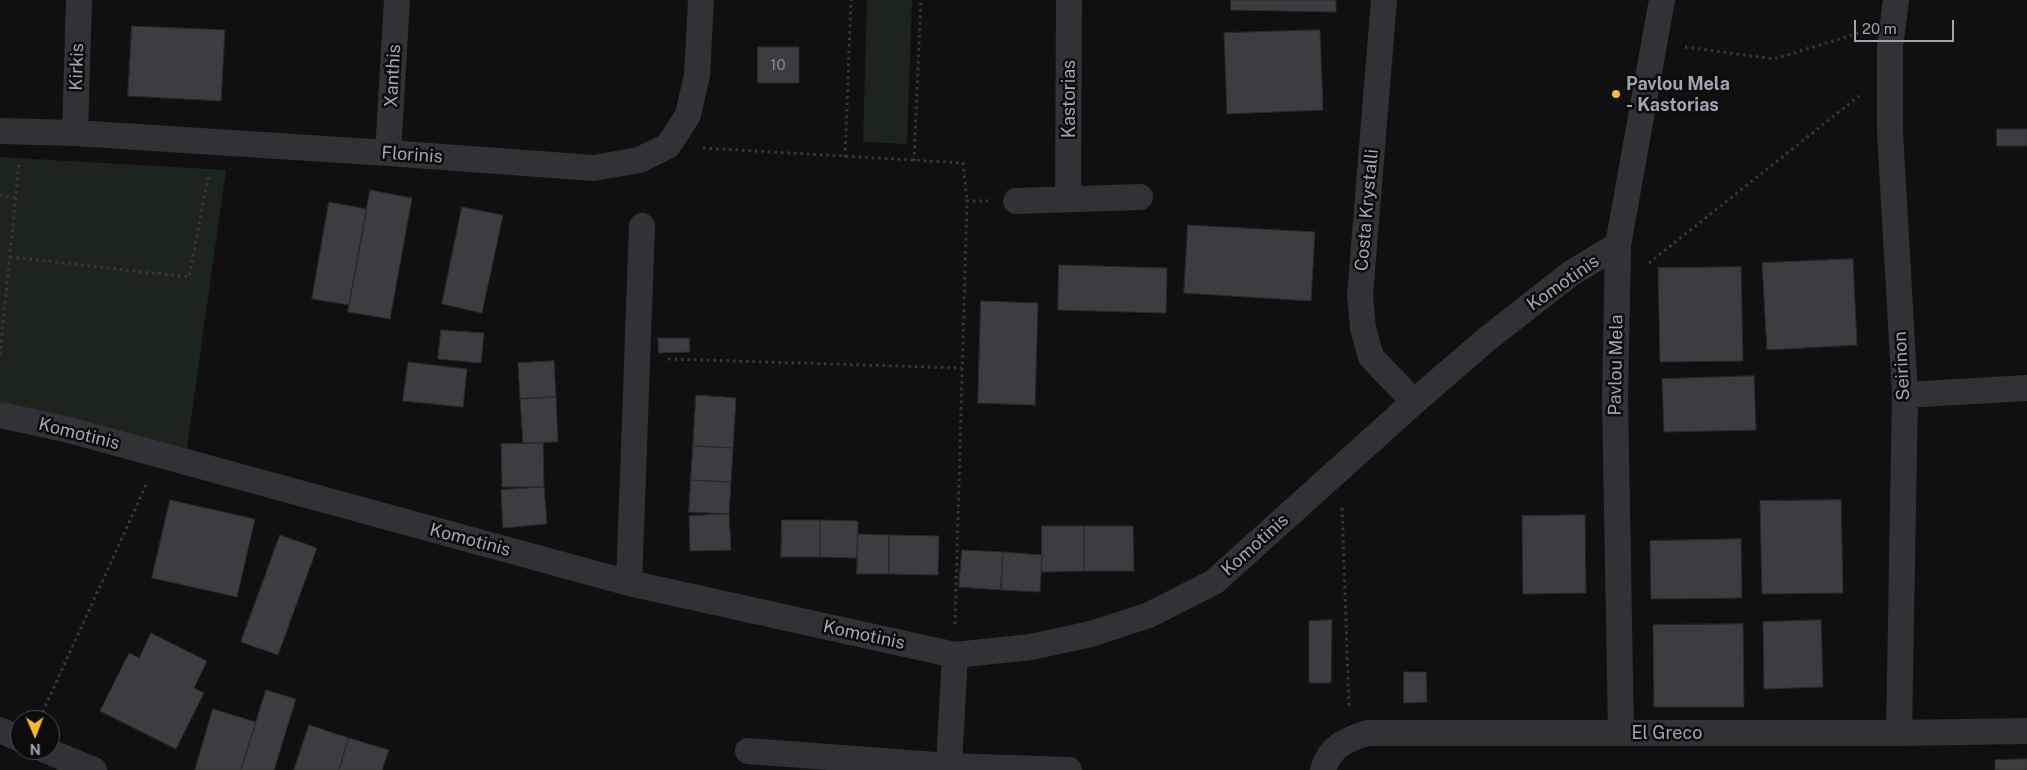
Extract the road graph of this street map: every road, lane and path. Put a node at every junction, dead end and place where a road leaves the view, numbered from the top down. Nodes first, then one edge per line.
1 (80, 0) edge
2 (398, 0) edge
3 (701, 0) edge
4 (851, 0) edge
5 (921, 0) edge
6 (1069, 0) edge
7 (1384, 0) edge
8 (1662, 0) edge
9 (1894, 11) edge
10 (1654, 44) junction
11 (1890, 71) junction
12 (11, 131) edge
13 (75, 133) junction
14 (214, 142) junction
15 (668, 146) junction
16 (388, 153) junction
17 (845, 158) junction
18 (914, 161) junction
19 (0, 195) edge
20 (1140, 197) dead end
21 (16, 198) junction
22 (1068, 199) junction
23 (967, 201) junction
24 (1016, 201) joint
25 (642, 226) dead end
26 (1618, 245) junction
27 (10, 257) junction
28 (1617, 288) junction
29 (0, 355) edge
30 (638, 358) junction
31 (962, 368) junction
32 (2027, 388) edge
33 (1905, 395) junction
34 (1414, 402) junction
35 (0, 414) edge
36 (160, 455) junction
37 (1340, 468) junction
38 (629, 583) junction
39 (954, 654) junction
40 (44, 710) edge
41 (2027, 731) edge
42 (1621, 733) junction
43 (1899, 733) junction
44 (1350, 738) junction
45 (748, 751) dead end
46 (60, 756) edge
47 (949, 766) junction
48 (94, 770) edge
49 (1070, 770) edge
50 (1323, 770) edge

1 - 13 street, Kirkis
2 - 16 street, Xanthis
3 - 15 street
4 - 17 path
5 - 18 path
6 - 22 street, Kastorias
7 - 34 street, Costa Krystalli
8 - 10 street, Pavlou Mela
9 - 10 path
9 - 11 street, Seirinon
10 - 26 street, Pavlou Mela
11 - 28 path
11 - 33 street, Seirinon
12 - 13 street, Florinis
12 - 21 path
13 - 14 street, Florinis
14 - 16 street, Florinis
14 - 27 path
15 - 16 street, Florinis
15 - 17 path
17 - 18 path
18 - 23 path
19 - 21 path
20 - 22 street
21 - 27 path
22 - 24 street
23 - 24 path
23 - 31 path
25 - 30 street
26 - 28 street, Pavlou Mela
26 - 34 street, Komotinis
27 - 29 path
28 - 42 street, Pavlou Mela
30 - 31 path
30 - 38 street
31 - 39 path
32 - 33 street
33 - 43 street, Seirinon
34 - 37 street, Komotinis
35 - 36 street, Komotinis
36 - 38 street, Komotinis
36 - 40 path
37 - 39 street, Komotinis
37 - 44 path
38 - 39 street, Komotinis
39 - 47 street
41 - 43 street, El Greco
42 - 43 street, El Greco
42 - 44 street, El Greco
44 - 50 street, El Greco
45 - 47 street
46 - 48 street
47 - 49 street

